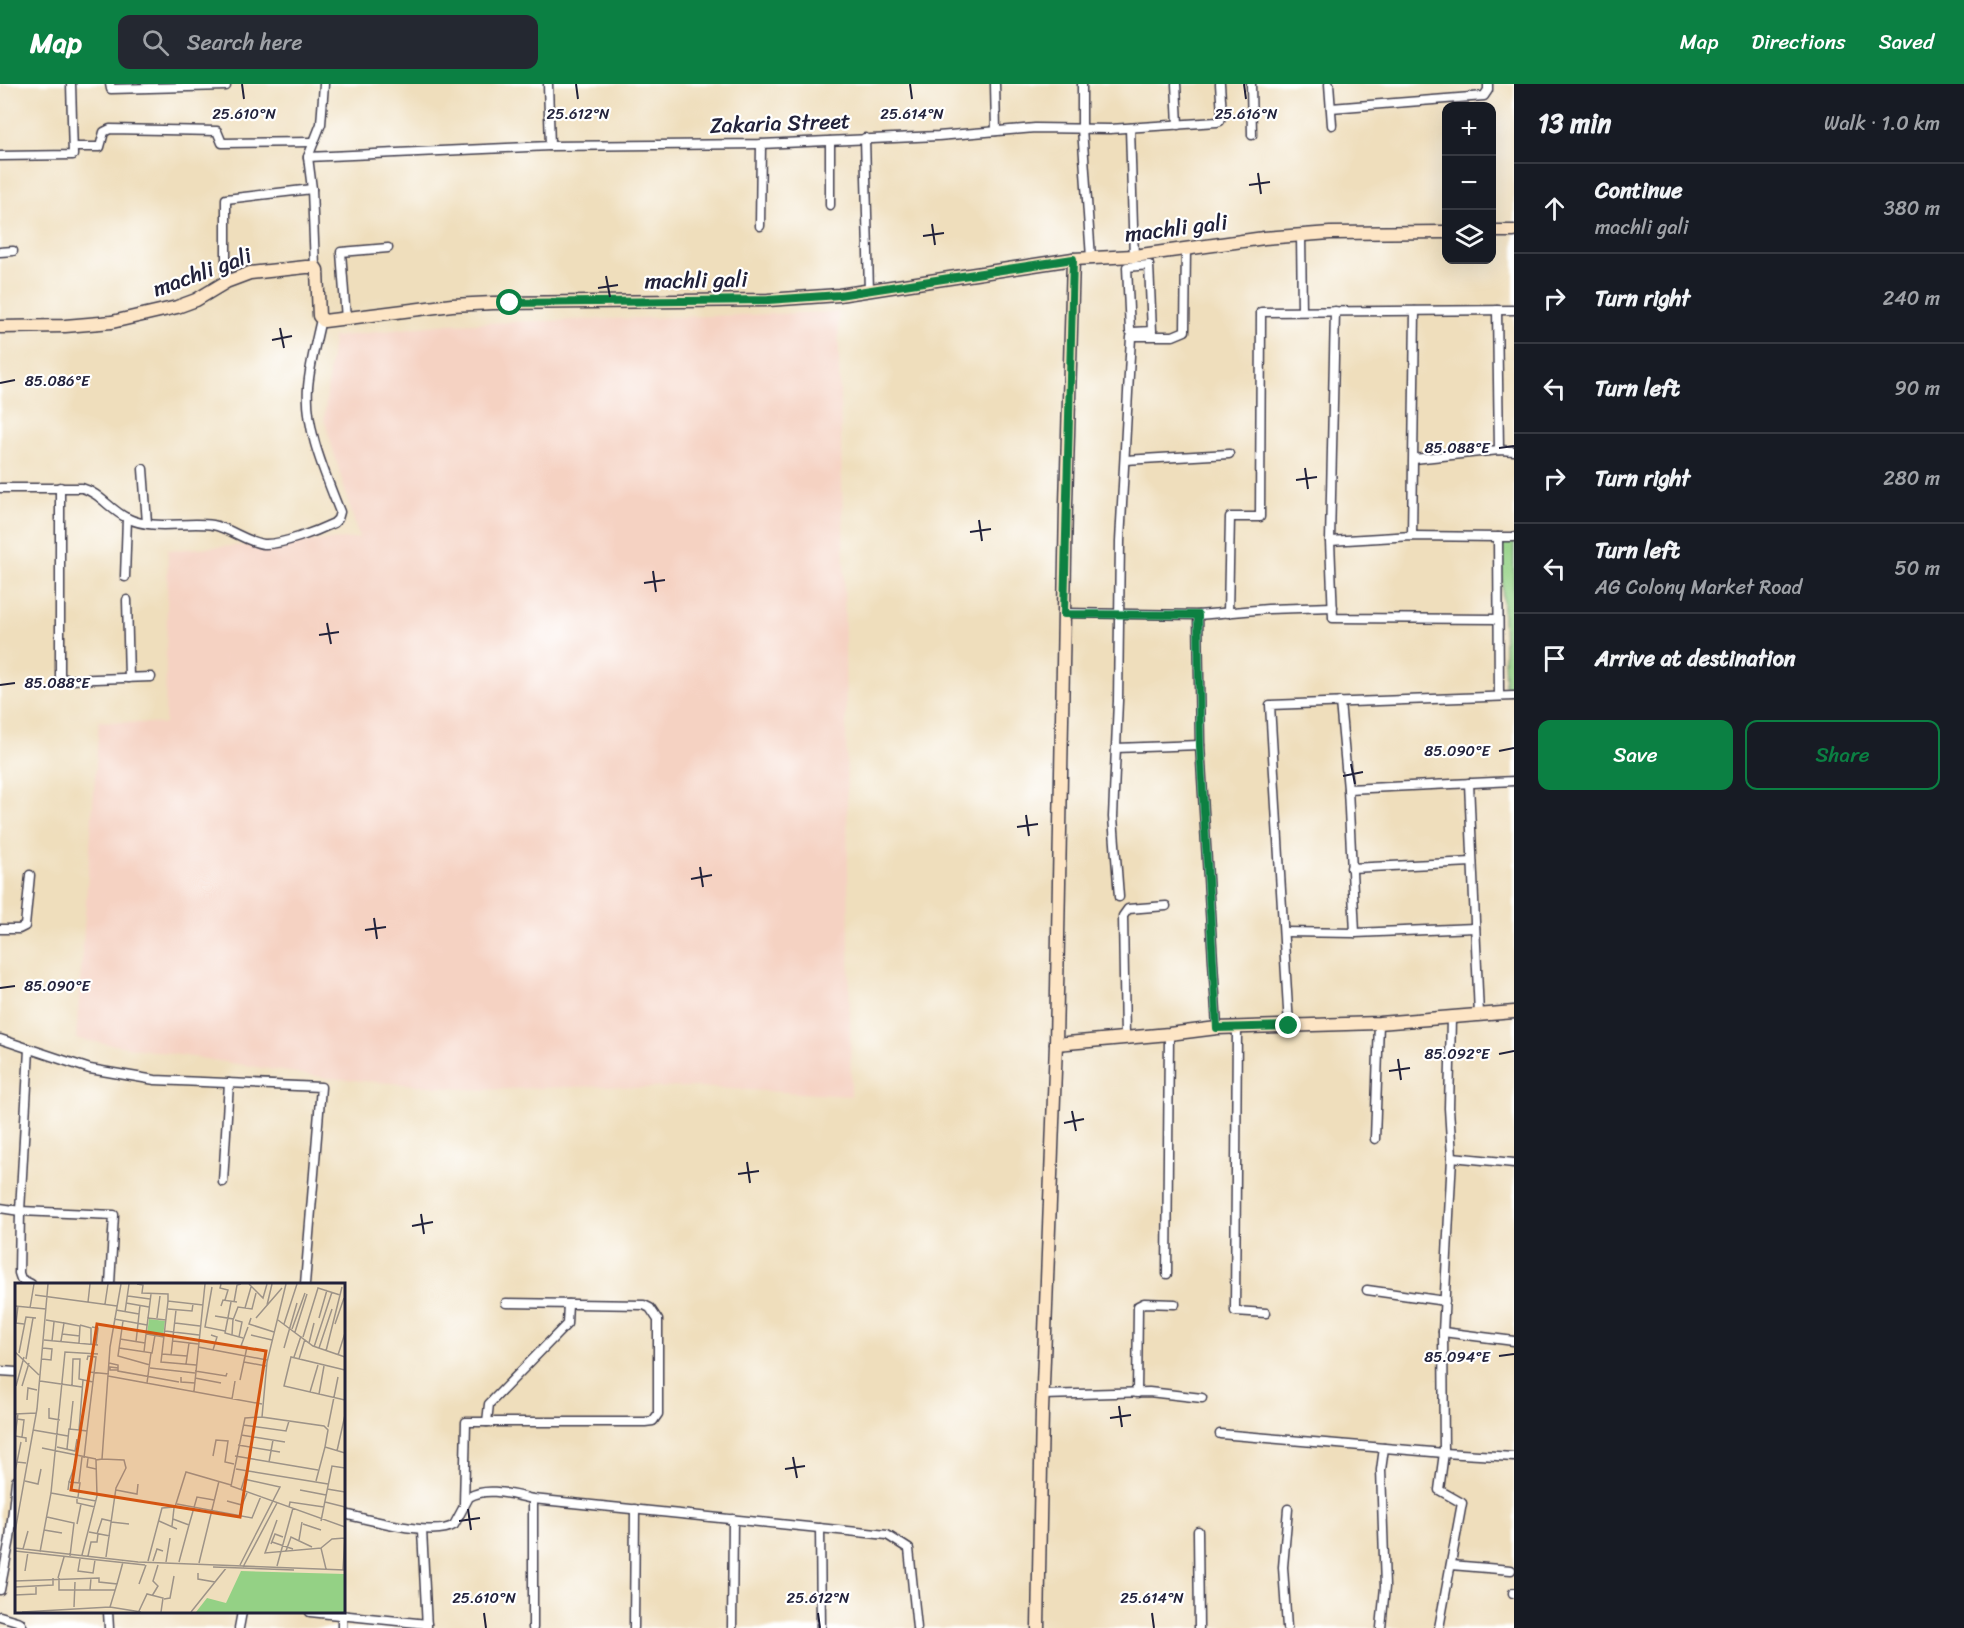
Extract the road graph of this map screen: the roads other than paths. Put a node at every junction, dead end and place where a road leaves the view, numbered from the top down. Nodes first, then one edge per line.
1 (71, 84) edge
2 (110, 84) edge
3 (324, 84) edge
4 (548, 84) edge
5 (995, 84) edge
6 (1082, 84) edge
7 (1176, 84) edge
8 (1220, 84) edge
9 (1251, 84) edge
10 (1329, 84) edge
11 (1488, 84) edge
12 (226, 86) dead end
13 (1331, 108) junction
14 (1332, 124) dead end
15 (1178, 125) junction
16 (1082, 128) junction
17 (1130, 128) junction
18 (996, 131) junction
19 (1252, 135) dead end
20 (865, 138) junction
21 (830, 141) junction
22 (314, 142) junction
23 (761, 144) junction
24 (550, 146) junction
25 (74, 147) junction
26 (0, 156) edge
27 (308, 157) junction
28 (312, 189) junction
29 (830, 205) dead end
30 (760, 226) dead end
31 (1496, 231) edge
32 (1514, 231) edge
33 (1442, 232) edge
34 (1301, 235) junction
35 (388, 248) dead end
36 (1186, 248) junction
37 (13, 251) dead end
38 (0, 252) edge
39 (1091, 258) junction
40 (1073, 259) junction
41 (1134, 261) junction
42 (315, 267) junction
43 (226, 282) junction
44 (869, 291) junction
45 (1497, 310) junction
46 (1514, 310) edge
47 (1302, 311) junction
48 (1335, 311) junction
49 (1415, 311) junction
50 (321, 319) junction
51 (346, 319) junction
52 (0, 327) edge
53 (1137, 334) junction
54 (1499, 450) junction
55 (1514, 451) edge
56 (1228, 454) dead end
57 (1414, 459) junction
58 (1125, 460) junction
59 (143, 469) dead end
60 (60, 487) junction
61 (0, 488) edge
62 (127, 518) junction
63 (147, 524) junction
64 (1412, 536) junction
65 (1498, 537) junction
66 (1514, 537) edge
67 (1330, 541) junction
68 (125, 577) dead end
69 (127, 600) dead end
70 (1332, 607) junction
71 (1228, 613) junction
72 (1064, 614) junction
73 (1119, 615) junction
74 (1198, 615) junction
75 (1498, 619) junction
76 (151, 677) dead end
77 (129, 678) junction
78 (1499, 696) junction
79 (1514, 696) edge
80 (1340, 702) junction
81 (1200, 746) junction
82 (1116, 748) junction
83 (1514, 781) edge
84 (1469, 783) junction
85 (1348, 789) junction
86 (1472, 862) junction
87 (1352, 868) junction
88 (30, 875) dead end
89 (1119, 897) dead end
90 (1166, 906) dead end
91 (1475, 928) junction
92 (0, 929) edge
93 (1284, 932) junction
94 (1355, 933) junction
95 (1514, 1012) edge
96 (1479, 1015) junction
97 (1451, 1018) junction
98 (1379, 1023) junction
99 (1289, 1026) junction
100 (1237, 1027) junction
101 (1217, 1028) junction
102 (1169, 1034) junction
103 (1125, 1038) junction
104 (0, 1039) edge
105 (1056, 1044) junction
106 (28, 1049) junction
107 (229, 1083) junction
108 (1375, 1139) dead end
109 (1452, 1157) junction
110 (1514, 1163) edge
111 (222, 1182) dead end
112 (0, 1208) edge
113 (20, 1211) junction
114 (1167, 1274) dead end
115 (29, 1283) edge
116 (110, 1283) edge
117 (305, 1283) edge
118 (1367, 1290) dead end
119 (1445, 1301) junction
120 (506, 1304) dead end
121 (568, 1304) junction
122 (1175, 1304) dead end
123 (1266, 1313) dead end
124 (1443, 1332) junction
125 (1514, 1341) edge
126 (0, 1371) edge
127 (15, 1372) edge
128 (1137, 1393) junction
129 (1042, 1395) junction
130 (1202, 1398) dead end
131 (487, 1422) junction
132 (1220, 1434) dead end
133 (1384, 1448) junction
134 (1444, 1454) junction
135 (1514, 1457) edge
136 (15, 1491) edge
137 (533, 1498) junction
138 (464, 1505) junction
139 (635, 1509) junction
140 (1288, 1509) dead end
141 (345, 1514) edge
142 (733, 1519) junction
143 (820, 1528) junction
144 (422, 1530) junction
145 (1198, 1531) dead end
146 (1450, 1565) junction
147 (1511, 1570) dead end
148 (0, 1590) edge
149 (108, 1613) edge
150 (242, 1613) edge
151 (326, 1613) edge
152 (342, 1615) junction
153 (0, 1616) edge
154 (427, 1626) edge
155 (23, 1628) edge
156 (109, 1628) edge
157 (239, 1628) edge
158 (342, 1628) edge
159 (533, 1628) edge
160 (634, 1628) edge
161 (732, 1628) edge
162 (821, 1628) edge
163 (917, 1628) edge
164 (1038, 1628) edge
165 (1199, 1628) edge
166 (1287, 1628) edge
167 (1381, 1628) edge
168 (1439, 1628) edge

1 - 25 street
2 - 12 street
3 - 22 street
4 - 24 street
5 - 18 street
6 - 16 street
7 - 15 street
8 - 15 street, Zakaria Street
9 - 19 street
10 - 13 street
11 - 13 street
13 - 14 street
15 - 17 street, Zakaria Street
16 - 17 street, Zakaria Street
16 - 18 street, Zakaria Street
16 - 39 street
17 - 41 street
18 - 20 street, Zakaria Street
20 - 21 street, Zakaria Street
20 - 44 street
21 - 23 street, Zakaria Street
21 - 29 street
22 - 25 street
22 - 27 street
23 - 24 street, Zakaria Street
23 - 30 street
24 - 27 street, Zakaria Street
25 - 26 street
27 - 28 street
28 - 42 street
28 - 43 street
31 - 32 street
33 - 34 street, machli gali
34 - 36 street, machli gali
34 - 47 street
35 - 51 street
36 - 41 street, machli gali
36 - 53 street
37 - 38 street
39 - 40 street, machli gali
39 - 41 street, machli gali
40 - 44 street, machli gali
40 - 72 street
41 - 53 street
41 - 53 street
42 - 43 street, machli gali
42 - 50 street
43 - 52 street, machli gali
44 - 51 street, machli gali
45 - 46 street
45 - 49 street
45 - 54 street
47 - 48 street
47 - 71 street
48 - 49 street
48 - 67 street
49 - 57 street
50 - 51 street, machli gali
50 - 63 street
53 - 58 street
54 - 55 street
54 - 57 street
56 - 58 street
57 - 64 street
58 - 73 street
59 - 63 street
60 - 61 street
60 - 62 street
60 - 77 street
62 - 63 street
62 - 68 street
64 - 65 street
64 - 67 street
65 - 66 street
65 - 75 street
67 - 70 street
69 - 77 street
70 - 71 street
70 - 75 street
71 - 74 street
72 - 73 street
72 - 105 street
73 - 74 street
73 - 82 street
74 - 81 street
75 - 78 street
76 - 77 street
78 - 79 street
78 - 80 street
80 - 85 street
80 - 93 street
81 - 82 street
81 - 101 street
82 - 89 street
83 - 84 street
84 - 85 street
84 - 86 street
85 - 87 street
86 - 87 street
86 - 91 street
87 - 94 street
88 - 92 street
90 - 103 street
91 - 94 street
91 - 96 street
93 - 94 street
93 - 99 street
95 - 96 street
96 - 97 street
97 - 98 street
97 - 109 street
98 - 99 street
98 - 108 street
99 - 100 street
100 - 101 street
100 - 123 street
101 - 102 street
102 - 103 street
102 - 114 street
103 - 105 street
104 - 106 street
105 - 129 street
106 - 107 street
106 - 113 street
107 - 111 street
107 - 117 street
109 - 110 street
109 - 119 street
112 - 113 street
113 - 115 street
113 - 116 street
118 - 119 street
119 - 124 street
120 - 121 street
121 - 131 street
121 - 131 street
122 - 128 street
124 - 125 street
124 - 134 street
126 - 127 street
128 - 129 street
128 - 130 street
129 - 164 street
131 - 138 street
132 - 133 street
133 - 134 street
133 - 167 street
134 - 135 street
134 - 146 street
136 - 148 street
137 - 138 street
137 - 139 street
137 - 159 street
138 - 144 street
139 - 142 street
139 - 160 street
140 - 166 street
141 - 144 street
142 - 143 street
142 - 161 street
143 - 162 street
143 - 163 street
144 - 154 street
145 - 165 street
146 - 147 street
146 - 168 street
149 - 156 street
150 - 157 street
151 - 152 street
152 - 154 street
152 - 158 street
153 - 155 street

